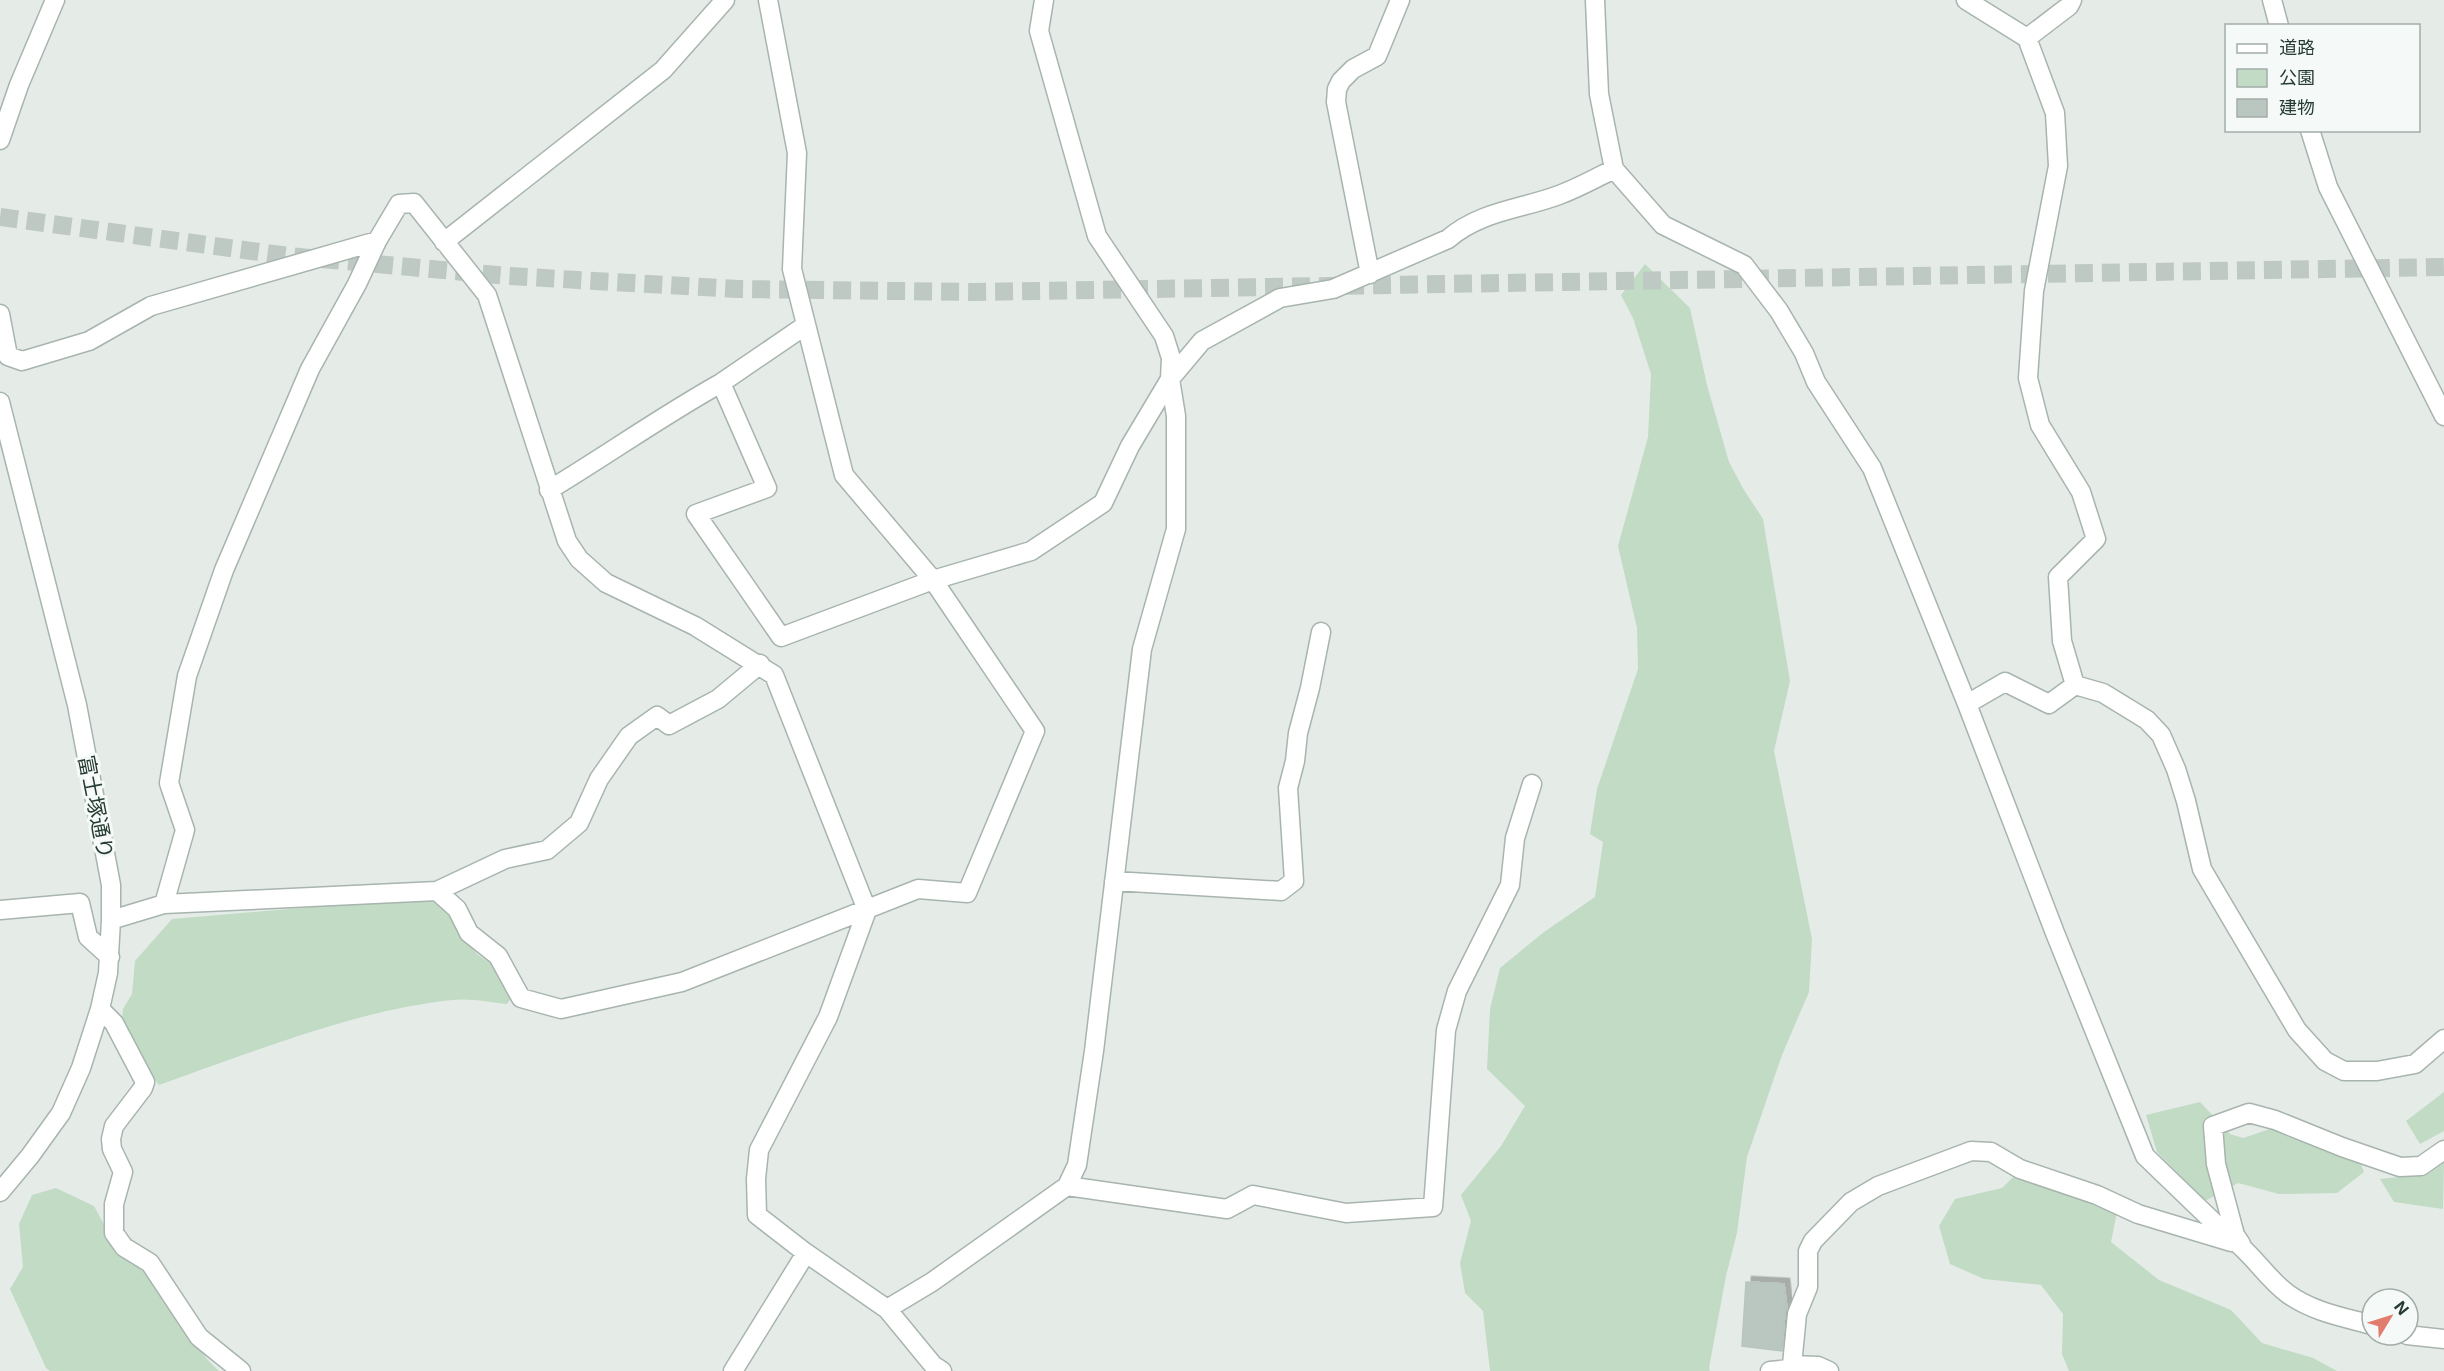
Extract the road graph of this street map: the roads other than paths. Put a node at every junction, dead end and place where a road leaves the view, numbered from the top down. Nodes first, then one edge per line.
1 (56, 0) edge
2 (725, 0) edge
3 (768, 0) edge
4 (1044, 0) edge
5 (1400, 0) edge
6 (1595, 0) edge
7 (1966, 0) edge
8 (2072, 0) edge
9 (2272, 0) edge
10 (2278, 24) edge
11 (2027, 38) junction
12 (2311, 132) edge
13 (0, 140) edge
14 (1614, 169) junction
15 (377, 241) junction
16 (444, 242) junction
17 (1370, 274) junction
18 (0, 314) edge
19 (806, 325) junction
20 (1170, 379) junction
21 (721, 383) junction
22 (0, 402) edge
23 (2444, 416) edge
24 (549, 490) junction
25 (933, 580) junction
26 (1321, 632) dead end
27 (760, 664) junction
28 (2074, 686) junction
29 (1967, 704) junction
30 (1532, 784) dead end
31 (1114, 881) junction
32 (437, 891) junction
33 (164, 904) junction
34 (0, 910) edge
35 (867, 910) junction
36 (111, 920) junction
37 (110, 957) junction
38 (100, 1009) junction
39 (2444, 1039) edge
40 (2444, 1150) edge
41 (1067, 1186) junction
42 (0, 1192) edge
43 (2241, 1245) junction
44 (806, 1252) junction
45 (886, 1309) junction
46 (2360, 1322) edge
47 (2420, 1336) edge
48 (2444, 1339) edge
49 (1782, 1368) edge
50 (241, 1371) edge
51 (733, 1371) edge
52 (942, 1371) edge
53 (1829, 1371) edge

1 - 13 street
2 - 16 street
3 - 19 street
4 - 20 street
5 - 17 street
6 - 14 street
7 - 11 street
8 - 11 street
9 - 10 street
11 - 28 street
12 - 23 street
14 - 17 street
14 - 29 street
15 - 16 street
15 - 18 street
15 - 33 street
16 - 24 street
17 - 20 street
19 - 21 street
19 - 25 street
20 - 25 street
20 - 31 street
21 - 24 street
21 - 25 street
22 - 36 street, 富士塚通り
24 - 27 street
25 - 35 street
26 - 31 street
27 - 32 street
27 - 35 street
28 - 29 street
28 - 39 street
29 - 43 street
30 - 41 street
31 - 41 street
32 - 33 street
32 - 35 street
33 - 36 street
34 - 37 street
35 - 44 street
36 - 37 street, 富士塚通り
37 - 38 street, 富士塚通り
38 - 42 street, 富士塚通り
38 - 50 street
40 - 43 street
41 - 45 street
43 - 46 street
43 - 49 street
44 - 45 street
44 - 51 street
45 - 52 street
47 - 48 street
49 - 53 street

